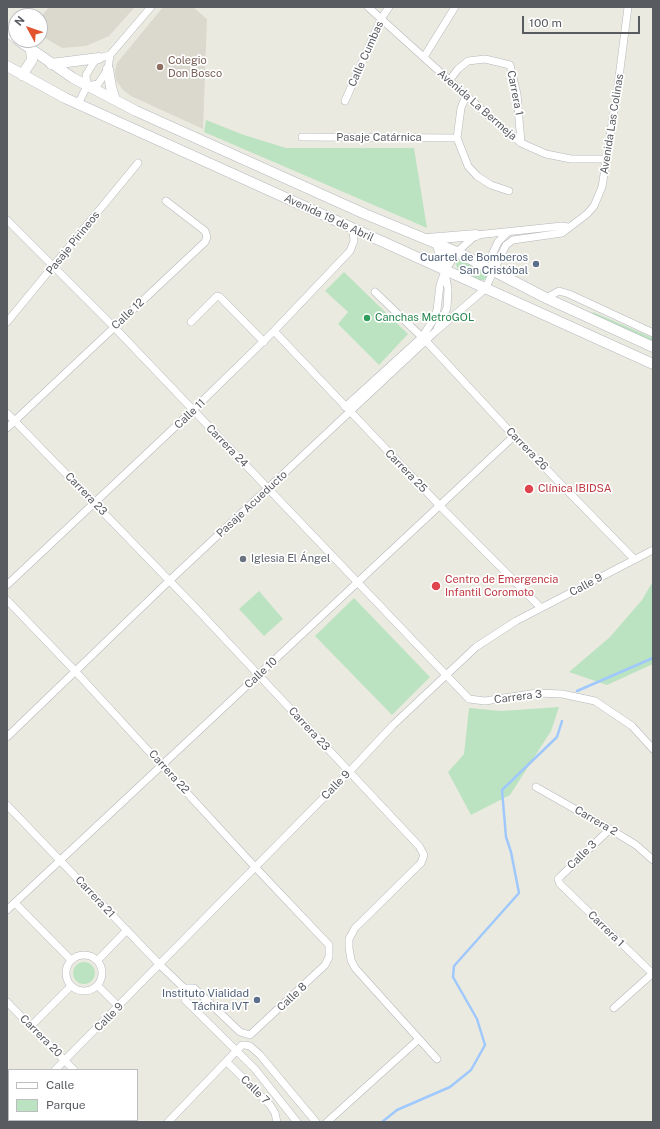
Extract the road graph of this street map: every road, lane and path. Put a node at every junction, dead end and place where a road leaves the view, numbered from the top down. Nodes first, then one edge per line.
1 (151, 7) edge
2 (368, 7) edge
3 (389, 7) edge
4 (455, 7) edge
5 (628, 7) edge
6 (381, 19) junction
7 (28, 48) edge
8 (31, 51) junction
9 (110, 55) junction
10 (424, 57) junction
11 (99, 58) junction
12 (51, 64) junction
13 (7, 66) edge
14 (108, 69) junction
15 (22, 75) junction
16 (449, 81) junction
17 (87, 86) junction
18 (466, 96) junction
19 (116, 100) junction
20 (345, 101) dead end
21 (78, 104) junction
22 (302, 137) dead end
23 (457, 138) junction
24 (521, 143) junction
25 (607, 159) junction
26 (138, 163) dead end
27 (509, 191) dead end
28 (166, 201) dead end
29 (7, 220) edge
30 (568, 227) junction
31 (353, 229) junction
32 (507, 233) junction
33 (476, 235) junction
34 (423, 239) junction
35 (438, 245) junction
36 (457, 252) junction
37 (53, 268) junction
38 (495, 270) junction
39 (445, 271) junction
40 (485, 289) junction
41 (374, 292) dead end
42 (546, 298) junction
43 (7, 322) edge
44 (191, 322) dead end
45 (114, 327) junction
46 (274, 331) junction
47 (436, 332) junction
48 (653, 333) edge
49 (424, 339) junction
50 (264, 342) junction
51 (653, 347) edge
52 (653, 364) edge
53 (194, 410) junction
54 (348, 410) junction
55 (7, 413) edge
56 (15, 420) junction
57 (7, 428) edge
58 (514, 436) junction
59 (268, 489) junction
60 (95, 503) junction
61 (440, 506) junction
62 (653, 550) edge
63 (634, 560) junction
64 (170, 581) junction
65 (358, 584) junction
66 (7, 586) edge
67 (7, 600) edge
68 (541, 608) junction
69 (76, 672) junction
70 (259, 675) junction
71 (445, 675) junction
72 (7, 737) edge
73 (653, 750) edge
74 (162, 764) junction
75 (350, 771) junction
76 (536, 787) dead end
77 (7, 804) edge
78 (610, 829) junction
79 (60, 860) junction
80 (653, 860) edge
81 (256, 868) junction
82 (560, 884) joint
83 (15, 903) junction
84 (7, 910) edge
85 (127, 930) junction
86 (329, 945) joint
87 (71, 960) junction
88 (98, 960) junction
89 (160, 965) junction
90 (653, 973) edge
91 (71, 986) junction
92 (98, 986) junction
93 (184, 988) junction
94 (7, 1002) edge
95 (119, 1007) junction
96 (614, 1008) dead end
97 (31, 1026) junction
98 (250, 1035) junction
99 (419, 1039) junction
100 (250, 1046) junction
101 (237, 1051) junction
102 (438, 1060) dead end
103 (65, 1061) junction
104 (227, 1062) junction
105 (56, 1069) edge
106 (73, 1069) edge
107 (168, 1122) edge
108 (277, 1122) edge
109 (297, 1122) edge
110 (316, 1122) edge
111 (327, 1122) edge

1 - 9 street
2 - 6 street, Avenida La Bermeja
3 - 6 street, Calle Cumbas
4 - 10 street
5 - 25 street, Avenida Las Colinas
6 - 10 street, Avenida La Bermeja
6 - 20 street, Calle Cumbas
7 - 8 main road, Avenida 19 de Abril
8 - 12 main road, Avenida 19 de Abril
8 - 15 main road
9 - 11 street
9 - 14 street
10 - 16 street, Avenida La Bermeja
11 - 12 main road
11 - 17 street
12 - 17 main road, Avenida 19 de Abril
13 - 15 main road, Avenida 19 de Abril
14 - 17 street
14 - 19 main road
15 - 21 main road, Avenida 19 de Abril
16 - 18 street, Avenida La Bermeja
16 - 24 street, Carrera 1
17 - 19 main road, Avenida 19 de Abril
17 - 21 street
18 - 23 street
18 - 24 street, Avenida La Bermeja
19 - 34 main road, Avenida 19 de Abril
21 - 31 main road, Avenida 19 de Abril
22 - 23 street, Pasaje Catárnica
23 - 27 street
24 - 25 street, Avenida La Bermeja
25 - 30 street, Avenida Las Colinas
26 - 37 street, Pasaje Pirineos
28 - 45 street, Calle 12
29 - 37 street, Carrera 24
30 - 32 street
30 - 38 street, Avenida Las Colinas
31 - 39 main road, Avenida 19 de Abril
31 - 46 street, Calle 11
32 - 33 street
32 - 38 street
33 - 34 main road
33 - 36 street
34 - 35 main road, Avenida 19 de Abril
35 - 36 main road, Avenida 19 de Abril
35 - 39 main road
36 - 38 main road, Avenida 19 de Abril
36 - 39 street
37 - 43 street, Pasaje Pirineos
37 - 45 street, Carrera 24
38 - 40 street, Pasaje Acueducto
38 - 42 main road, Avenida 19 de Abril
39 - 40 main road, Avenida 19 de Abril
39 - 47 street
39 - 49 street
40 - 47 street, Pasaje Acueducto
40 - 52 main road, Avenida 19 de Abril
41 - 49 street, Carrera 26
42 - 48 street
42 - 51 main road, Avenida 19 de Abril
44 - 50 street
45 - 53 street, Carrera 24
45 - 56 street, Calle 12
46 - 50 street, Calle 11
46 - 54 street, Carrera 25
47 - 49 street, Pasaje Acueducto
49 - 54 street, Pasaje Acueducto
49 - 58 street, Carrera 26
50 - 53 street, Calle 11
53 - 59 street, Carrera 24
53 - 60 street, Calle 11
54 - 59 street, Pasaje Acueducto
54 - 61 street, Carrera 25
55 - 56 street, Carrera 23
56 - 57 street, Calle 12
56 - 60 street, Carrera 23
58 - 61 street, Calle 10
58 - 63 street, Carrera 26
59 - 64 street, Pasaje Acueducto
59 - 65 street, Carrera 24
60 - 64 street, Carrera 23
60 - 66 street, Calle 11
61 - 65 street, Calle 10
61 - 68 street, Carrera 25
62 - 63 street, Calle 9
63 - 68 street, Calle 9
64 - 69 street, Pasaje Acueducto
64 - 70 street, Carrera 23
65 - 70 street, Calle 10
65 - 71 street, Carrera 24
67 - 69 street, Carrera 22
68 - 71 street, Calle 9
69 - 72 street, Pasaje Acueducto
69 - 74 street, Carrera 22
70 - 74 street, Calle 10
70 - 75 street, Carrera 23
71 - 73 street, Carrera 3
71 - 75 street, Calle 9
74 - 79 street, Calle 10
74 - 81 street, Carrera 22
75 - 81 street, Calle 9
75 - 99 street, Carrera 23
76 - 78 street, Carrera 2
77 - 79 street, Carrera 21
78 - 80 street, Carrera 2
78 - 82 street, Calle 3
79 - 83 street, Calle 10
79 - 85 street, Carrera 21
81 - 86 street, Carrera 22
81 - 89 street, Calle 9
82 - 90 street, Carrera 1
83 - 84 street, Calle 10
83 - 87 street
85 - 88 street
85 - 89 street, Carrera 21
86 - 98 street, Calle 8
87 - 88 street
87 - 91 street
88 - 92 street
89 - 93 street, Carrera 21
89 - 95 street, Calle 9
90 - 96 street
91 - 92 street
91 - 97 street
92 - 95 street
93 - 98 street, Carrera 21
93 - 101 street, Carrera 21
94 - 97 street, Carrera 20
95 - 103 street, Calle 9
97 - 103 street, Carrera 20
98 - 100 street
99 - 102 street, Carrera 23
99 - 111 street
100 - 101 street
100 - 110 street
101 - 104 street
101 - 109 street, Carrera 21
103 - 105 street, Calle 9
103 - 106 street, Carrera 20
104 - 107 street
104 - 108 street, Calle 7

